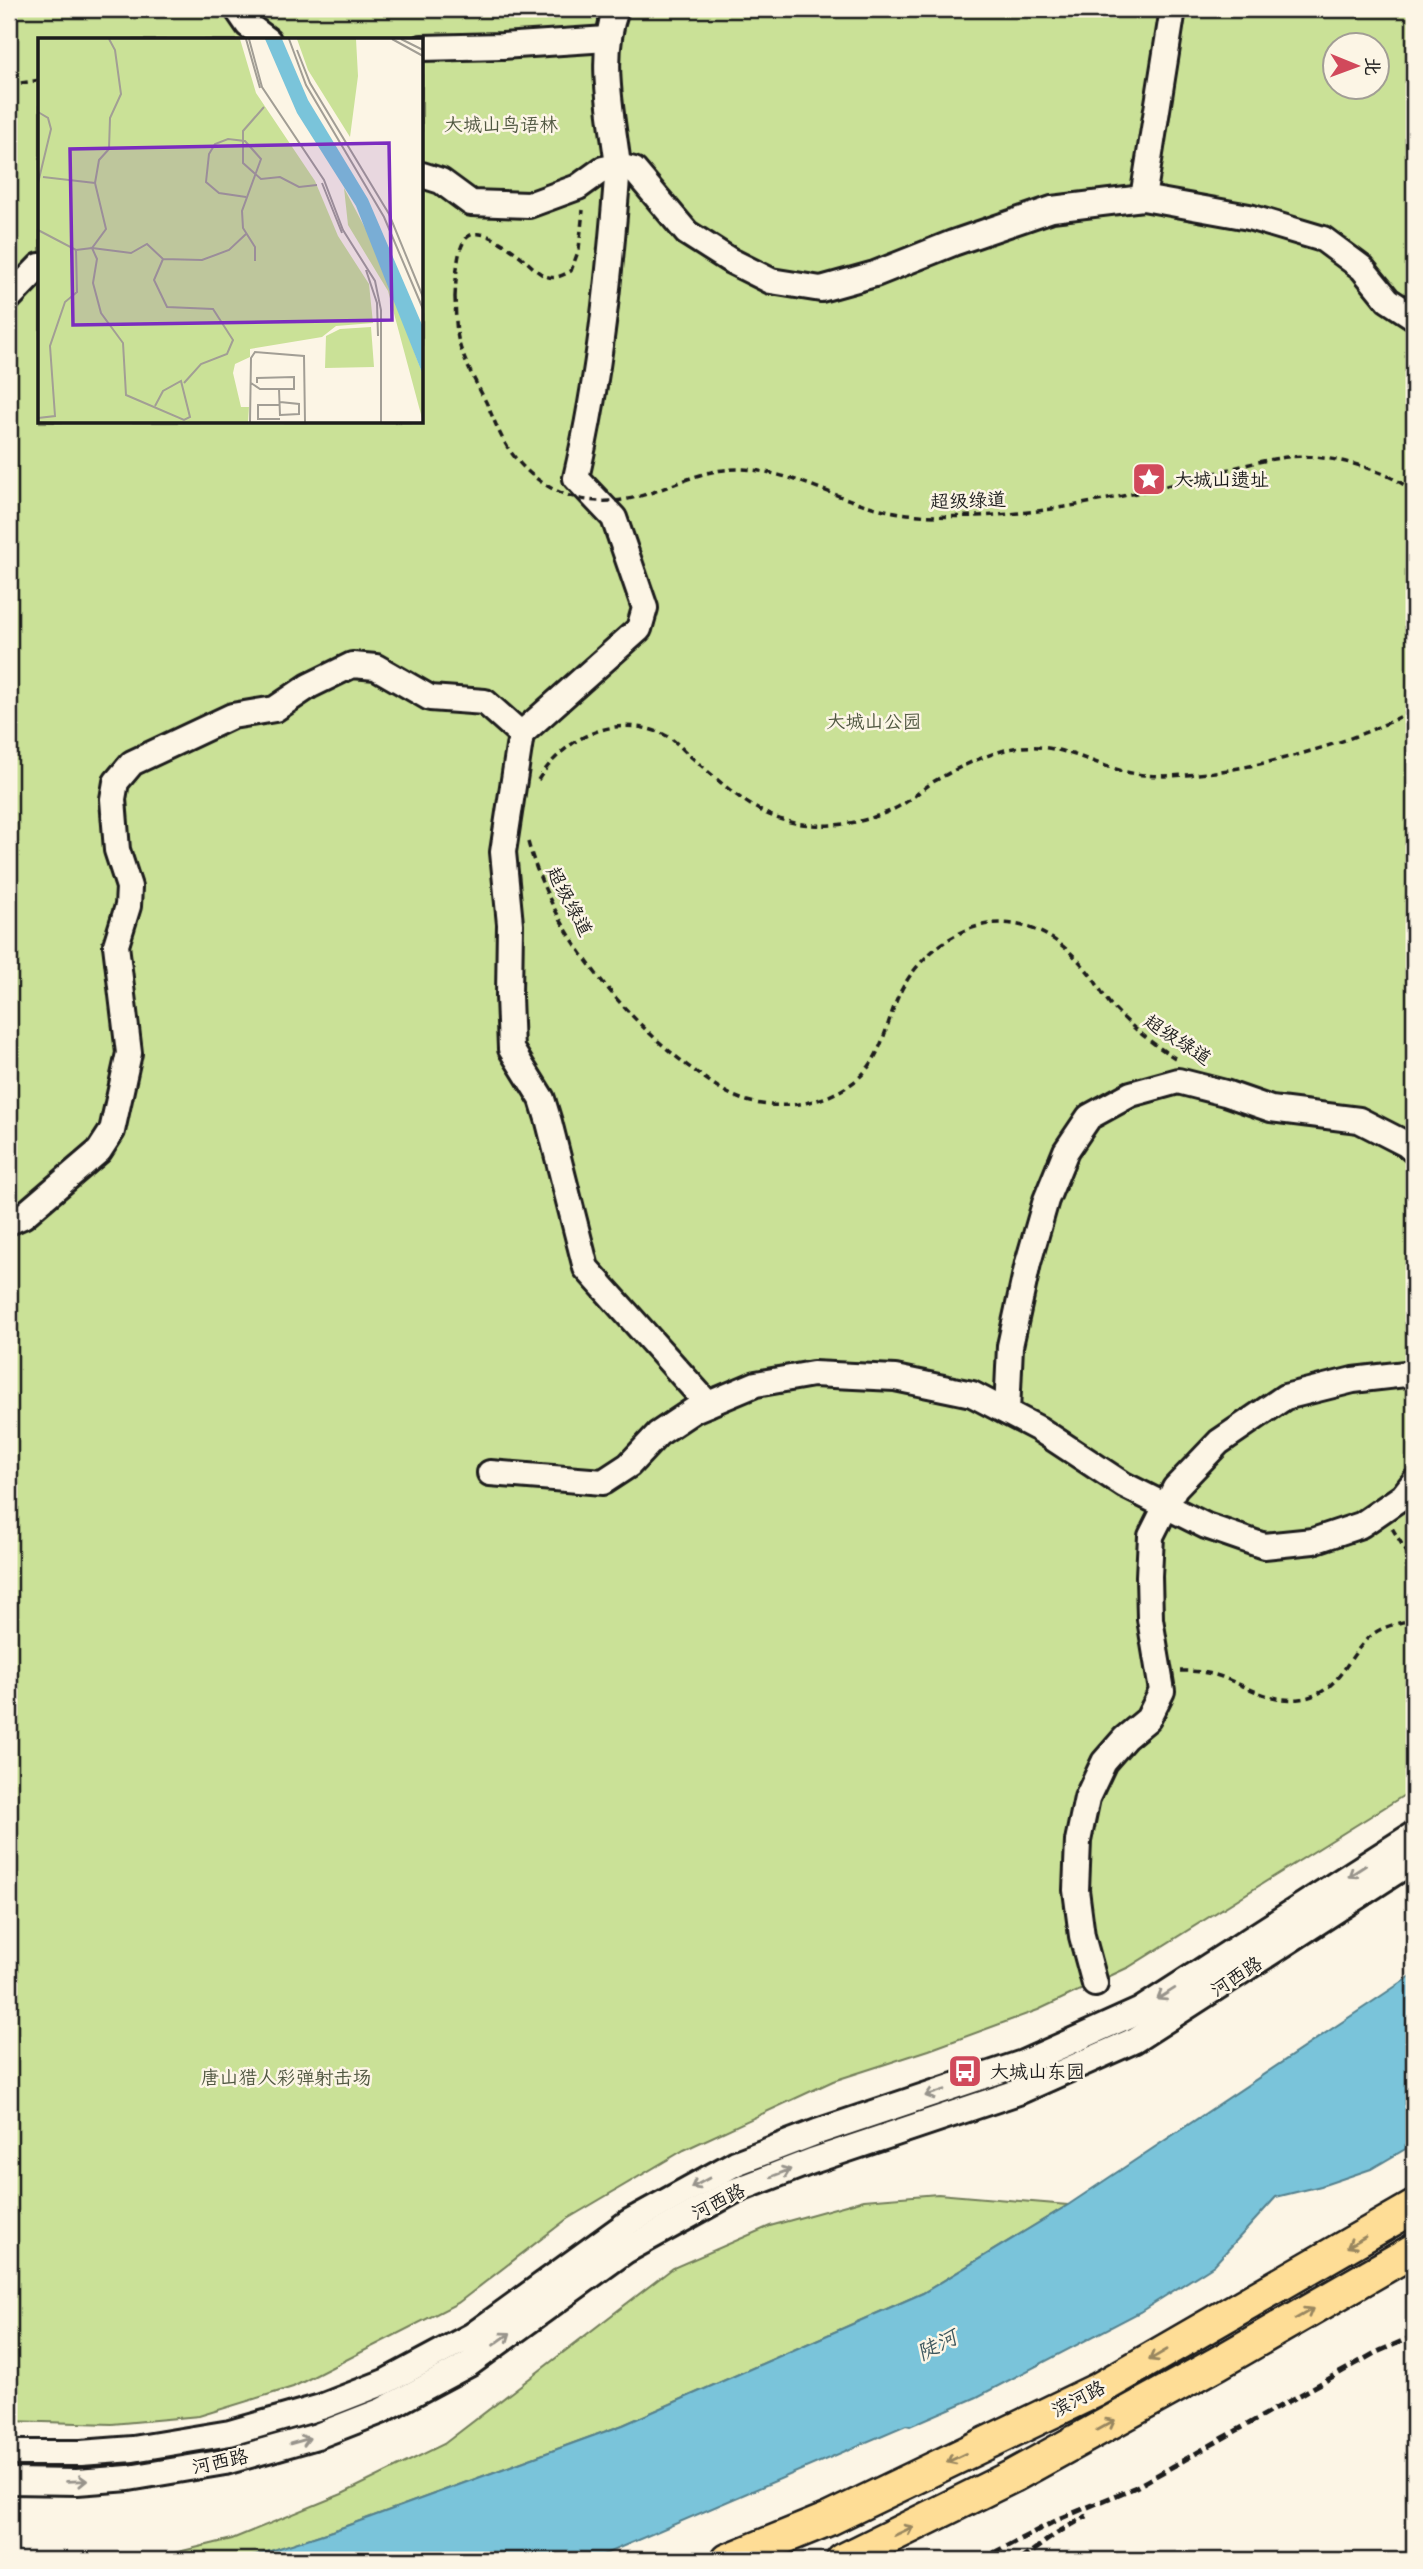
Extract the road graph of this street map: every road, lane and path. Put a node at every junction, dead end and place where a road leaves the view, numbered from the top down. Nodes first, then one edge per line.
1 (237, 9) edge
2 (616, 9) edge
3 (1173, 9) edge
4 (265, 38) edge
5 (607, 39) junction
6 (424, 48) edge
7 (38, 80) edge
8 (9, 85) edge
9 (618, 166) junction
10 (424, 176) edge
11 (1143, 198) junction
12 (582, 230) dead end
13 (38, 267) edge
14 (9, 298) edge
15 (1414, 317) edge
16 (1414, 492) edge
17 (1414, 709) edge
18 (521, 734) junction
19 (536, 783) dead end
20 (527, 831) dead end
21 (1180, 1062) dead end
22 (1414, 1151) edge
23 (9, 1222) edge
24 (1414, 1373) edge
25 (708, 1404) junction
26 (1007, 1412) junction
27 (489, 1473) dead end
28 (1414, 1482) edge
29 (1382, 1511) junction
30 (1414, 1564) edge
31 (1414, 1619) edge
32 (1158, 1670) junction
33 (1414, 1834) edge
34 (1414, 1860) edge
35 (1095, 1983) dead end
36 (1414, 2207) edge
37 (1414, 2250) edge
38 (9, 2453) edge
39 (9, 2481) edge
40 (728, 2560) edge
41 (843, 2560) edge

1 - 4 street
2 - 5 street
3 - 11 street
5 - 6 street
5 - 9 street
7 - 8 path
9 - 10 street
9 - 11 street
9 - 18 street
11 - 15 street
12 - 16 path, 超级绿道, bridge
13 - 14 street
17 - 19 path
18 - 23 street
18 - 25 street
20 - 21 path, 超级绿道
22 - 26 street
24 - 32 street
25 - 26 street
25 - 27 street
26 - 29 street
28 - 29 street
29 - 30 path
31 - 32 path
32 - 35 street
33 -> 38 street, 河西路
39 -> 34 street, 河西路
36 -> 40 main road, 滨河路
41 -> 37 main road, 滨河路

